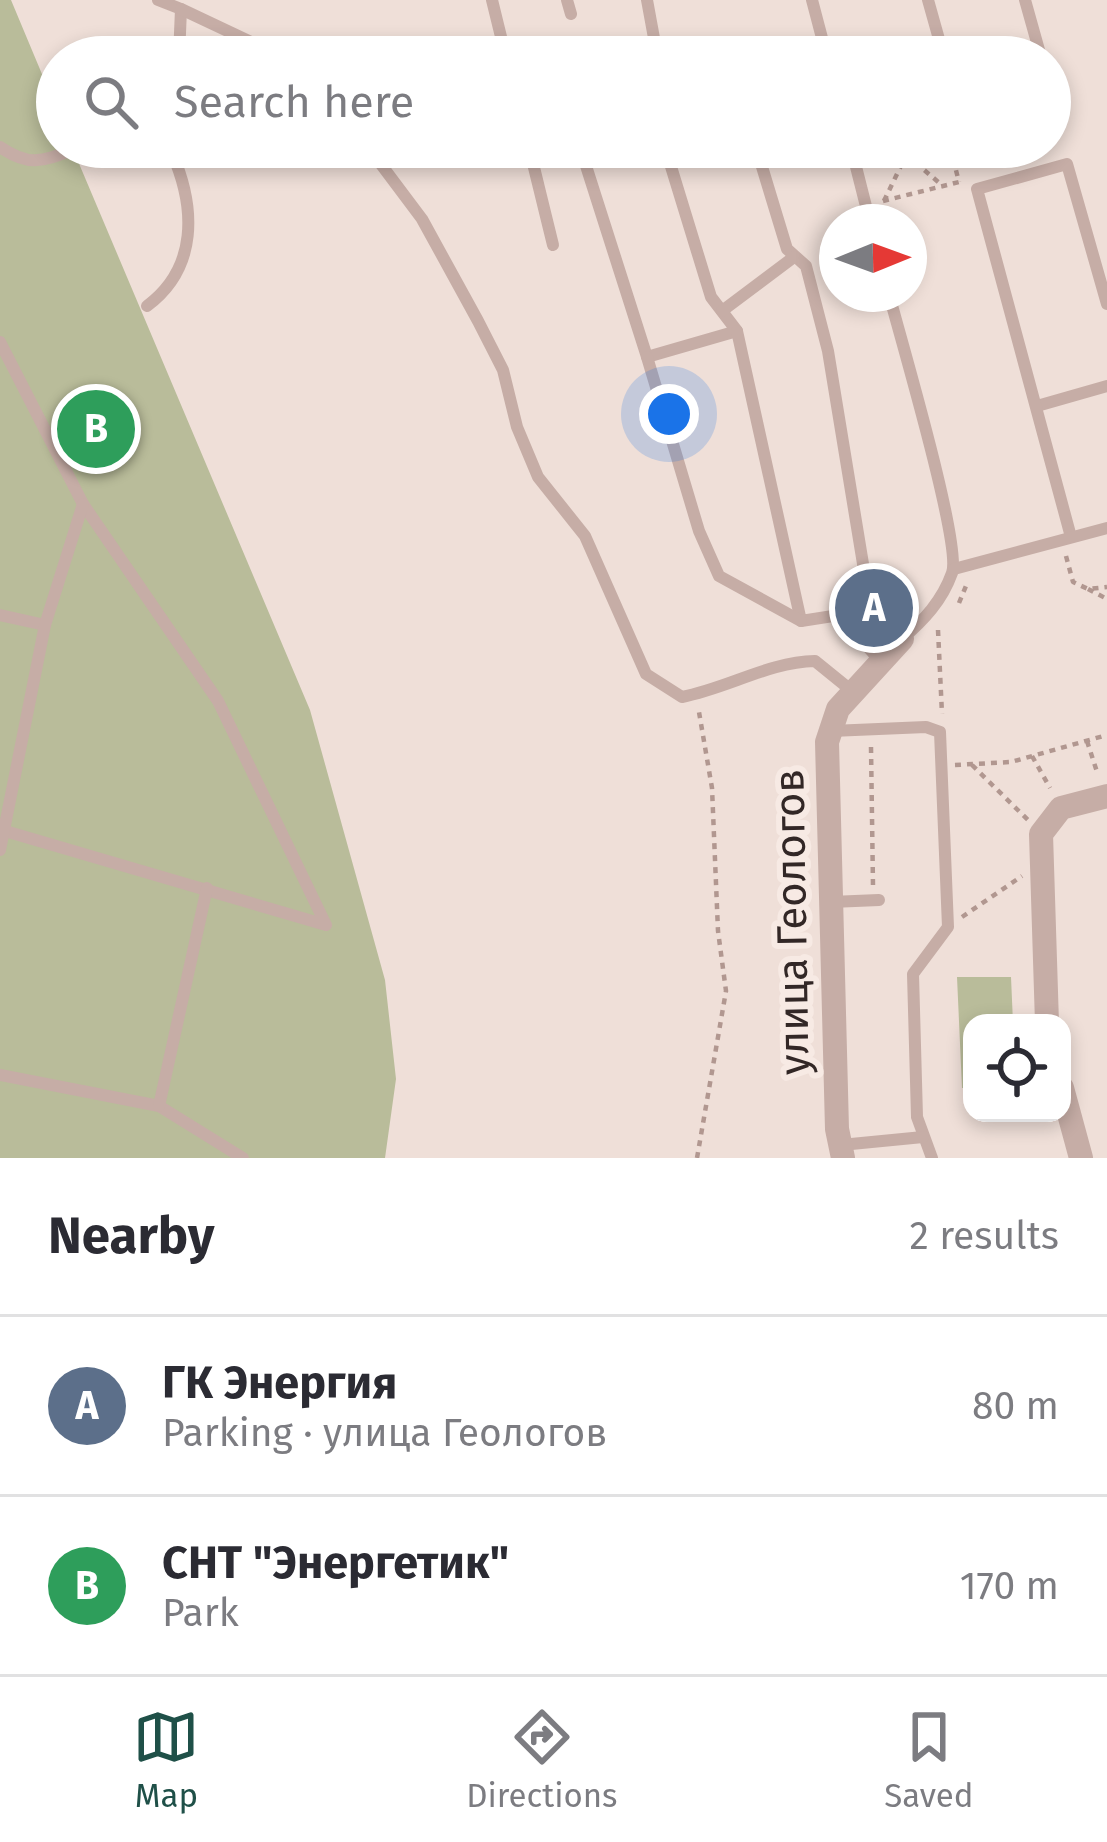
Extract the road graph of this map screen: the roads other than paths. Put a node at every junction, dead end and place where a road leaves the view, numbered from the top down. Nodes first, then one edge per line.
1 (158, 0) edge
2 (492, 0) edge
3 (647, 0) edge
4 (812, 0) edge
5 (928, 0) edge
6 (1025, 0) edge
7 (181, 9) junction
8 (180, 36) edge
9 (238, 36) edge
10 (501, 36) edge
11 (654, 36) edge
12 (821, 36) edge
13 (938, 36) edge
14 (1035, 36) edge
15 (0, 147) edge
16 (36, 163) edge
17 (179, 168) edge
18 (384, 168) edge
19 (534, 168) edge
20 (587, 168) edge
21 (671, 168) edge
22 (763, 168) edge
23 (856, 168) edge
24 (1053, 168) edge
25 (1068, 168) edge
26 (865, 204) edge
27 (553, 245) dead end
28 (794, 256) junction
29 (1107, 304) edge
30 (147, 306) dead end
31 (722, 311) junction
32 (894, 312) edge
33 (737, 331) junction
34 (0, 342) edge
35 (647, 357) junction
36 (1107, 386) edge
37 (1036, 406) junction
38 (83, 504) junction
39 (1107, 528) edge
40 (1066, 538) junction
41 (961, 568) junction
42 (865, 611) junction
43 (0, 614) edge
44 (801, 620) junction
45 (45, 625) junction
46 (902, 639) joint
47 (881, 662) junction
48 (852, 691) junction
49 (829, 731) junction
50 (1106, 796) edge
51 (5, 831) junction
52 (0, 850) edge
53 (206, 888) junction
54 (876, 900) road end
55 (830, 902) junction
56 (1047, 1014) edge
57 (0, 1076) edge
58 (159, 1106) junction
59 (1071, 1121) edge
60 (922, 1137) junction
61 (842, 1152) edge
62 (243, 1158) edge
63 (932, 1158) edge
64 (1081, 1158) edge

1 - 7 lane
2 - 10 lane
3 - 11 lane
4 - 12 lane
5 - 13 lane
6 - 14 lane
7 - 8 lane
7 - 9 lane
15 - 16 lane
17 - 30 lane
18 - 48 lane
19 - 27 lane
20 - 35 lane
21 - 31 lane
22 - 28 lane
23 - 26 lane
24 - 37 lane
25 - 29 lane
28 - 31 lane
28 - 42 lane
31 - 33 lane
32 - 41 lane
33 - 35 lane
33 - 44 lane
34 - 38 lane
35 - 44 lane
36 - 37 lane
37 - 40 lane
38 - 45 lane
38 - 53 lane
39 - 40 lane
40 - 41 lane
41 - 46 lane
42 - 44 lane
42 - 47 lane
43 - 45 lane
45 - 51 lane
46 - 47 street, улица Геологов
47 - 48 street, улица Геологов
48 - 49 street, улица Геологов
49 - 55 street, улица Геологов
49 - 60 lane
50 - 56 street
51 - 52 lane
51 - 53 lane
53 - 58 lane
54 - 55 lane
55 - 61 street, улица Геологов
57 - 58 lane
58 - 62 lane
59 - 64 street
60 - 61 lane
60 - 63 lane

